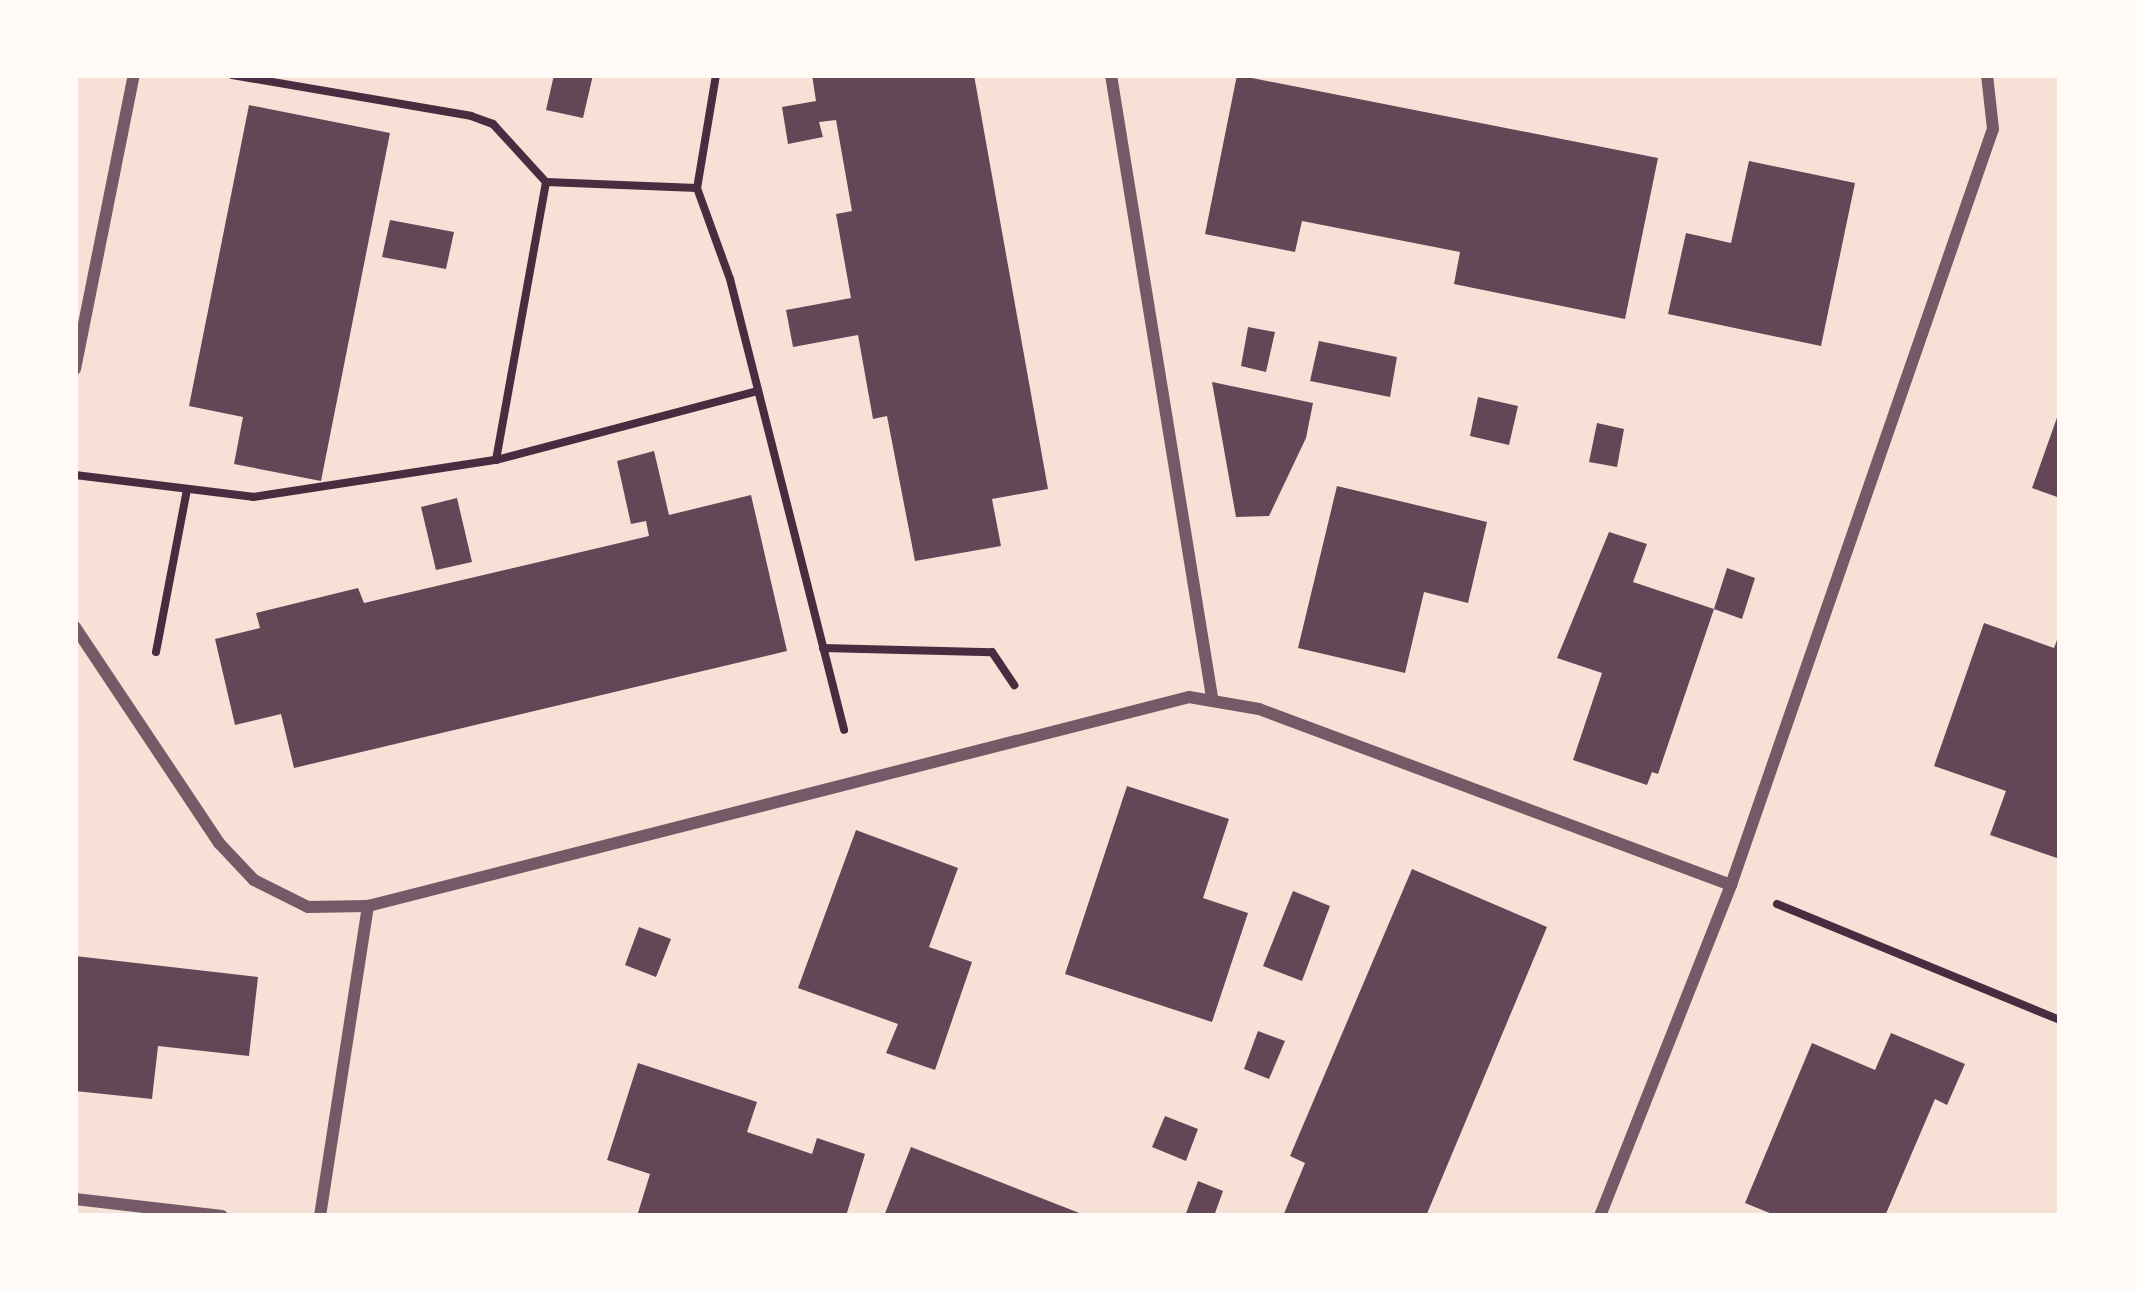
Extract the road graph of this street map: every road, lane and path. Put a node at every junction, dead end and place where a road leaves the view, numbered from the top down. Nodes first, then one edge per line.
1 (134, 75) edge
2 (232, 75) edge
3 (716, 75) edge
4 (1112, 75) edge
5 (1988, 75) edge
6 (546, 182) junction
7 (697, 188) junction
8 (75, 369) edge
9 (758, 391) junction
10 (496, 460) junction
11 (75, 475) edge
12 (186, 494) junction
13 (75, 627) edge
14 (823, 648) junction
15 (120, 697) junction
16 (1212, 698) junction
17 (1044, 730) junction
18 (857, 781) junction
19 (1731, 885) junction
20 (368, 906) junction
21 (2060, 1020) edge
22 (75, 1199) edge
23 (221, 1216) edge
24 (320, 1216) edge
25 (1600, 1216) edge

1 - 8 street
2 - 6 path
3 - 7 path
4 - 16 street
5 - 19 street
6 - 7 path
6 - 10 path
7 - 9 path
9 - 10 path
9 - 14 path
10 - 12 path
11 - 12 path
12 - 15 path
13 - 15 street
14 - 17 path
14 - 18 path
15 - 20 street
16 - 17 street
16 - 19 street
17 - 18 street
18 - 20 street
19 - 21 path
19 - 25 street
20 - 24 street
22 - 23 street

